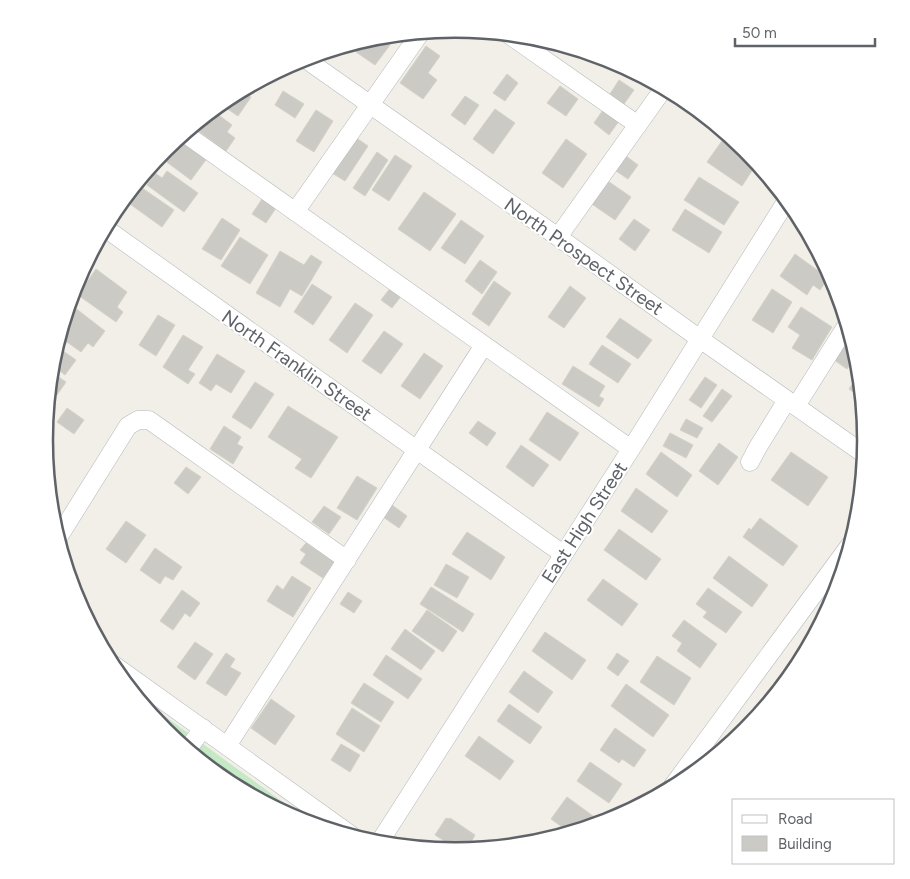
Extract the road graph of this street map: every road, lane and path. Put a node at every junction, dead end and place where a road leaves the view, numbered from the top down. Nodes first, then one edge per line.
1 (416, 40) edge
2 (521, 43) edge
3 (312, 64) edge
4 (660, 94) edge
5 (369, 105) junction
6 (638, 125) junction
7 (190, 137) edge
8 (783, 207) edge
9 (295, 212) junction
10 (111, 232) edge
11 (558, 237) junction
12 (842, 333) edge
13 (700, 339) junction
14 (484, 345) junction
15 (792, 403) junction
16 (631, 449) junction
17 (857, 449) edge
18 (416, 450) junction
19 (750, 462) dead end
20 (64, 529) edge
21 (563, 554) junction
22 (347, 560) junction
23 (838, 561) edge
24 (131, 677) edge
25 (203, 728) junction
26 (192, 744) edge
27 (227, 746) junction
28 (686, 768) edge
29 (333, 822) edge
30 (384, 835) edge

1 - 5 street
2 - 6 street
3 - 5 street, North Prospect Street
4 - 6 street
5 - 9 street
5 - 11 street, North Prospect Street
6 - 11 street
7 - 9 street
8 - 13 street, East High Street
9 - 14 street
10 - 18 street, North Franklin Street
11 - 13 street, North Prospect Street
12 - 15 street
13 - 15 street, North Prospect Street
13 - 16 street, East High Street
14 - 16 street
14 - 18 street
15 - 17 street, North Prospect Street
15 - 19 street
16 - 21 street, East High Street
18 - 21 street, North Franklin Street
18 - 22 street
20 - 22 street
21 - 30 street, East High Street
22 - 27 street
23 - 28 street
24 - 25 street
25 - 26 street
25 - 27 street
27 - 29 street

